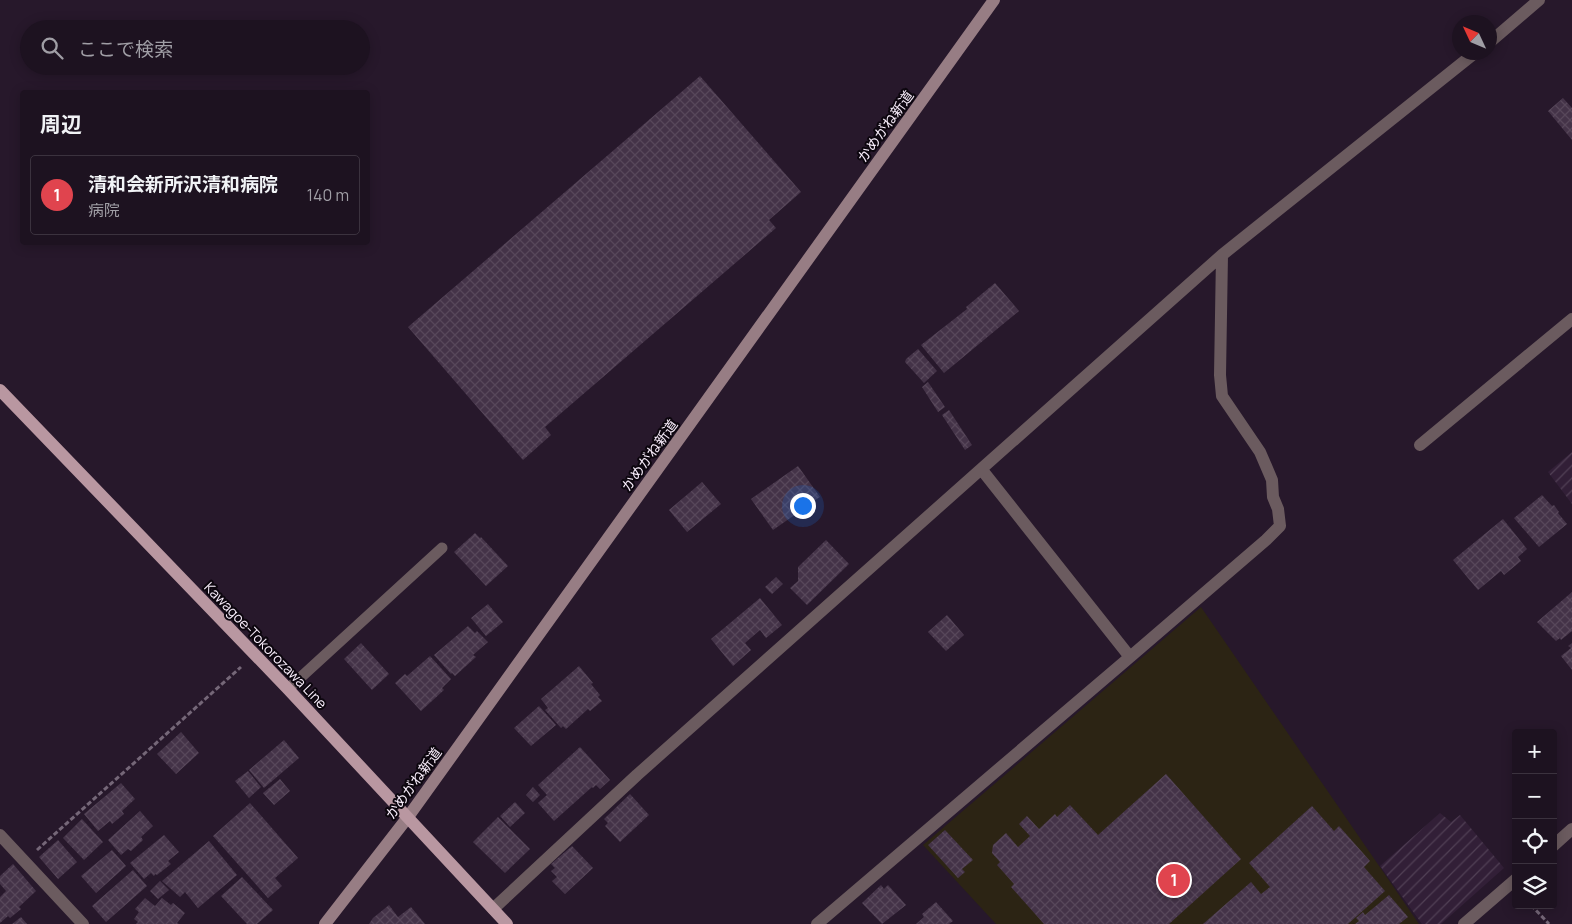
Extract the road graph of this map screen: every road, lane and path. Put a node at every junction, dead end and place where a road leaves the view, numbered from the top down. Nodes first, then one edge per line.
1 (994, 0) edge
2 (1539, 0) edge
3 (1497, 36) edge
4 (1466, 60) edge
5 (1222, 255) junction
6 (1572, 319) edge
7 (0, 390) edge
8 (1420, 444) dead end
9 (982, 470) junction
10 (442, 548) dead end
11 (255, 654) junction
12 (1130, 656) junction
13 (288, 689) junction
14 (408, 817) junction
15 (1572, 829) edge
16 (0, 835) edge
17 (1557, 842) edge
18 (25, 860) junction
19 (1512, 882) edge
20 (493, 909) junction
21 (1535, 909) edge
22 (83, 924) edge
23 (325, 924) edge
24 (507, 924) edge
25 (817, 924) edge
26 (1464, 924) edge
27 (1549, 924) edge

1 - 14 street, かめがね新道
2 - 3 street
4 - 5 street
5 - 9 street
5 - 12 street
6 - 8 street
7 - 11 main road, Kawagoe-Tokorozawa Line
9 - 12 street
9 - 20 street
10 - 13 lane
11 - 13 main road, Kawagoe-Tokorozawa Line
11 - 18 path
12 - 25 street
13 - 14 main road, Kawagoe-Tokorozawa Line
14 - 20 main road, Kawagoe-Tokorozawa Line
14 - 23 street, かめがね新道
15 - 17 street
16 - 18 street
18 - 22 street
19 - 26 street
20 - 24 main road, Kawagoe-Tokorozawa Line
21 - 27 path

